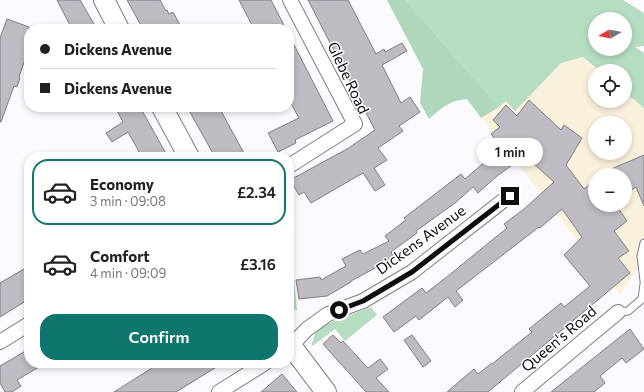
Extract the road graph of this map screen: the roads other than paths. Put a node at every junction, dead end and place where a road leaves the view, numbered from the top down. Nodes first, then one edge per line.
1 (104, 0) edge
2 (290, 0) edge
3 (116, 24) edge
4 (165, 112) edge
5 (186, 152) edge
6 (294, 163) edge
7 (510, 196) dead end
8 (644, 243) edge
9 (644, 282) edge
10 (618, 312) joint
11 (24, 327) edge
12 (0, 342) edge
13 (294, 342) edge
14 (294, 351) edge
15 (257, 368) edge
16 (220, 392) edge
17 (326, 392) edge
18 (522, 392) edge

1 - 3 street
2 - 6 street, Glebe Road
4 - 5 street
7 - 13 street, Dickens Avenue
8 - 9 lane
9 - 10 lane
10 - 18 street, Queen's Road
11 - 12 street
14 - 17 street
15 - 16 street

